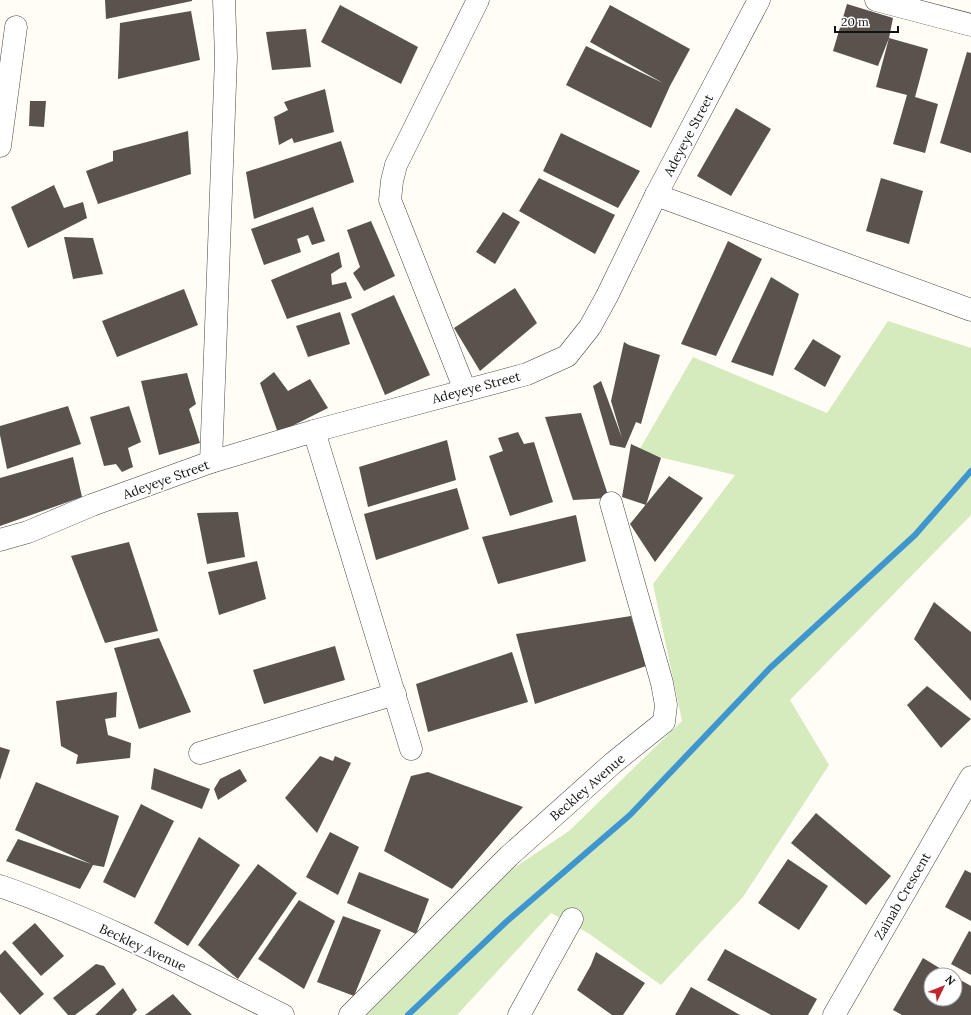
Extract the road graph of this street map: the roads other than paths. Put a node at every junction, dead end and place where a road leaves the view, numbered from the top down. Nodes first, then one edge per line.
1 (224, 0) edge
2 (478, 0) edge
3 (759, 0) edge
4 (876, 0) edge
5 (971, 25) edge
6 (16, 28) dead end
7 (0, 146) edge
8 (656, 195) junction
9 (971, 310) edge
10 (465, 390) junction
11 (314, 432) junction
12 (211, 462) junction
13 (610, 503) dead end
14 (0, 540) edge
15 (395, 694) junction
16 (411, 749) dead end
17 (200, 753) dead end
18 (971, 777) edge
19 (0, 886) edge
20 (572, 919) dead end
21 (283, 1015) edge
22 (350, 1015) edge
23 (519, 1015) edge
24 (834, 1015) edge

1 - 12 street
2 - 10 street
3 - 8 street, Adeyeye Street
4 - 5 street
6 - 7 street
8 - 9 street
8 - 10 street, Adeyeye Street
10 - 11 street, Adeyeye Street
11 - 12 street, Adeyeye Street
11 - 15 street
12 - 14 street, Adeyeye Street
13 - 22 street, Beckley Avenue
15 - 16 street
15 - 17 street
18 - 24 street, Zainab Crescent
19 - 21 street, Beckley Avenue
20 - 23 street

